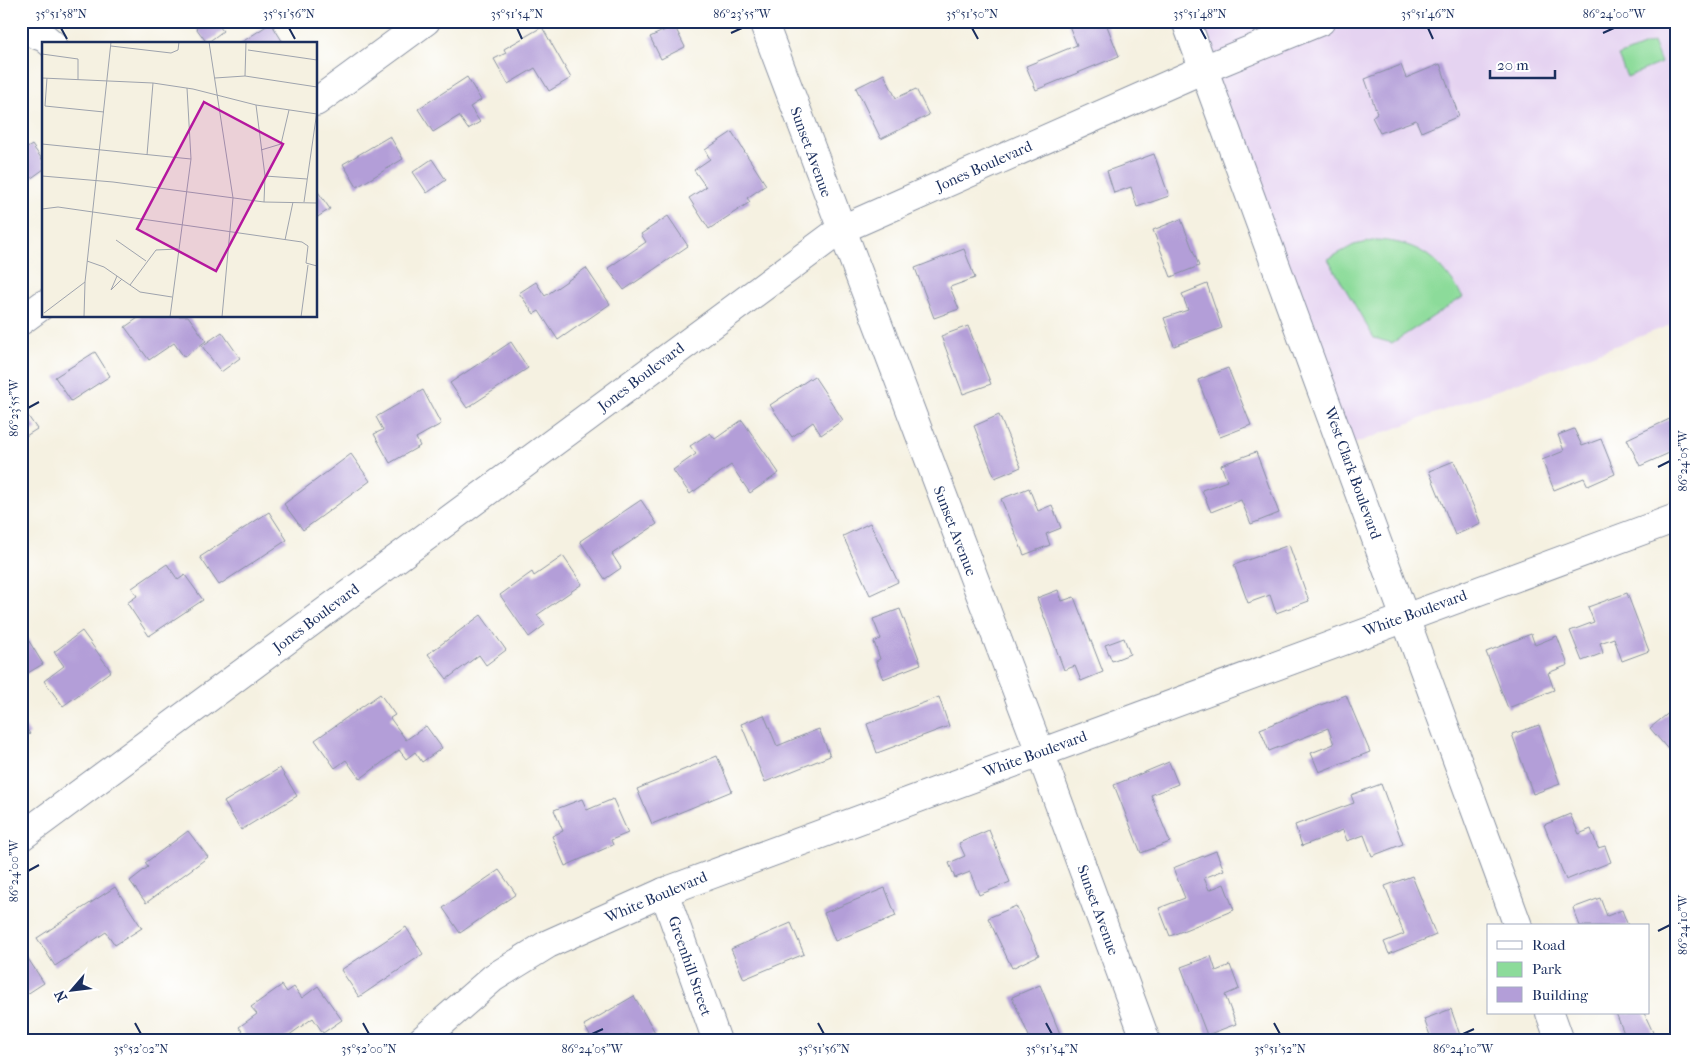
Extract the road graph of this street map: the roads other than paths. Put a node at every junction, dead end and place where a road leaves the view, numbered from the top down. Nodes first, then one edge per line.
1 (426, 21) edge
2 (763, 21) edge
3 (1186, 21) edge
4 (1321, 21) edge
5 (21, 29) edge
6 (50, 42) edge
7 (1204, 69) junction
8 (318, 101) edge
9 (840, 230) junction
10 (42, 305) edge
11 (21, 321) edge
12 (1676, 518) edge
13 (1406, 616) junction
14 (1040, 752) junction
15 (21, 837) edge
16 (664, 892) junction
17 (1517, 924) edge
18 (1550, 1014) edge
19 (421, 1041) edge
20 (717, 1041) edge
21 (1146, 1041) edge
22 (1560, 1041) edge

1 - 8 street
2 - 9 street, Sunset Avenue
3 - 7 street, West Clark Boulevard
4 - 7 street, Jones Boulevard
5 - 6 street
7 - 9 street, Jones Boulevard
7 - 13 street, West Clark Boulevard
9 - 14 street, Sunset Avenue
9 - 15 street, Jones Boulevard
10 - 11 street
12 - 13 street, White Boulevard
13 - 14 street, White Boulevard
13 - 17 street, West Clark Boulevard
14 - 16 street, White Boulevard
14 - 21 street, Sunset Avenue
16 - 19 street, White Boulevard
16 - 20 street, Greenhill Street
18 - 22 street

